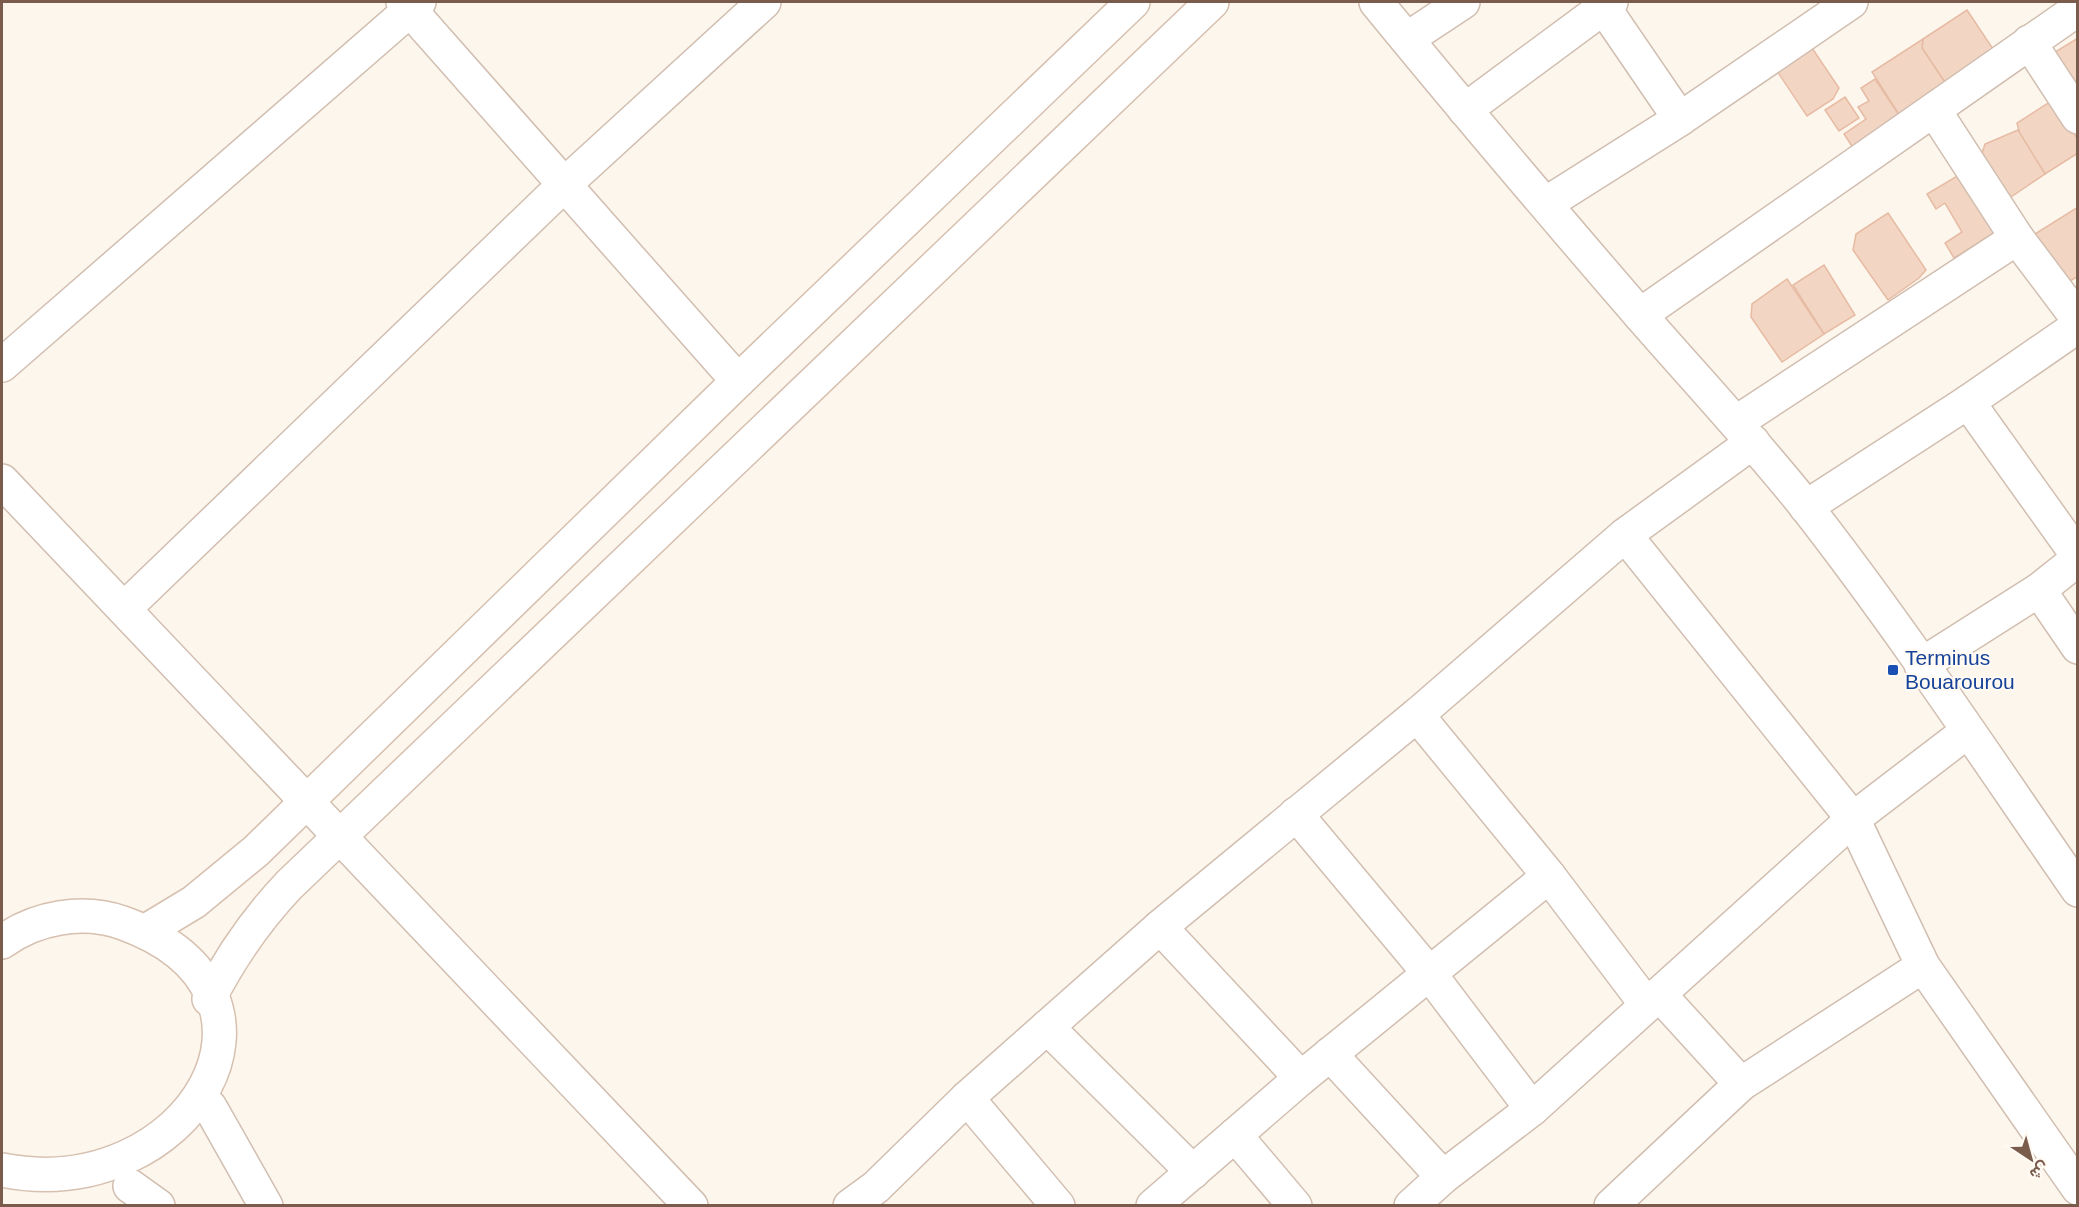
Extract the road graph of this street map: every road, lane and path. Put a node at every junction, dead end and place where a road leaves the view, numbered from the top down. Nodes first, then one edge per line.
1 (764, 2) edge
2 (1133, 2) edge
3 (1212, 2) edge
4 (1376, 2) edge
5 (1463, 2) edge
6 (1851, 2) edge
7 (1605, 3) edge
8 (411, 4) edge
9 (2078, 9) edge
10 (1407, 39) junction
11 (2029, 42) junction
12 (1465, 110) junction
13 (1934, 110) junction
14 (2078, 117) edge
15 (1680, 119) junction
16 (564, 185) junction
17 (1547, 203) junction
18 (2017, 238) junction
19 (1640, 315) junction
20 (2078, 319) edge
21 (2078, 326) edge
22 (2, 365) edge
23 (738, 381) junction
24 (1968, 402) junction
25 (1745, 432) junction
26 (2, 481) edge
27 (1806, 507) junction
28 (1624, 535) junction
29 (2078, 558) edge
30 (2039, 590) junction
31 (124, 609) junction
32 (2078, 647) edge
33 (1921, 665) junction
34 (1417, 715) junction
35 (1968, 730) junction
36 (306, 800) junction
37 (1296, 814) junction
38 (1853, 819) junction
39 (341, 837) junction
40 (1549, 876) junction
41 (2078, 890) edge
42 (1160, 927) junction
43 (146, 932) junction
44 (2, 942) edge
45 (1923, 966) junction
46 (1429, 973) junction
47 (208, 999) junction
48 (1653, 999) junction
49 (1047, 1027) junction
50 (1330, 1054) junction
51 (1301, 1078) junction
52 (1741, 1084) junction
53 (967, 1098) junction
54 (210, 1107) junction
55 (1532, 1108) junction
56 (1234, 1135) junction
57 (2, 1170) edge
58 (1193, 1172) junction
59 (1443, 1177) junction
60 (2078, 1188) edge
61 (112, 1193) junction
62 (884, 1196) edge
63 (158, 1206) edge
64 (266, 1206) edge
65 (690, 1206) edge
66 (850, 1206) edge
67 (1058, 1206) edge
68 (1153, 1206) edge
69 (1295, 1206) edge
70 (1411, 1206) edge
71 (1611, 1206) edge

1 - 16 street
2 - 23 street
3 - 39 street
4 - 10 street
5 - 10 street
6 - 15 street
7 - 12 street
7 - 15 street
8 - 16 street
8 - 22 street
9 - 11 street
10 - 12 street
11 - 13 street
11 - 14 street
12 - 17 street
13 - 18 street
13 - 19 street
15 - 17 street
16 - 23 street
16 - 31 street
17 - 19 street
18 - 20 street
18 - 25 street
19 - 25 street
21 - 24 street
23 - 36 street
24 - 27 street
24 - 29 street
25 - 27 street
25 - 28 street
26 - 31 street
27 - 33 street
28 - 34 street
28 - 38 street
29 - 30 street
30 - 32 street
30 - 33 street
31 - 36 street
33 - 35 street
34 - 37 street
34 - 40 street
35 - 38 street
35 - 41 street
36 - 39 street
36 - 43 street
37 - 42 street
37 - 46 street
38 - 45 street
38 - 48 street
39 - 47 street
39 - 65 street
40 - 46 street
40 - 48 street
42 - 49 street
42 - 51 street
43 - 44 street
43 - 47 street
45 - 52 street
45 - 60 street
46 - 50 street
46 - 55 street
47 - 54 street
48 - 52 street
48 - 55 street
49 - 53 street
49 - 58 street
50 - 51 street
50 - 59 street
51 - 56 street
52 - 71 street
53 - 62 street
53 - 67 street
54 - 61 street
54 - 64 street
55 - 59 street
56 - 58 street
56 - 69 street
57 - 61 street
58 - 68 street
59 - 70 street
61 - 63 street
62 - 66 street

